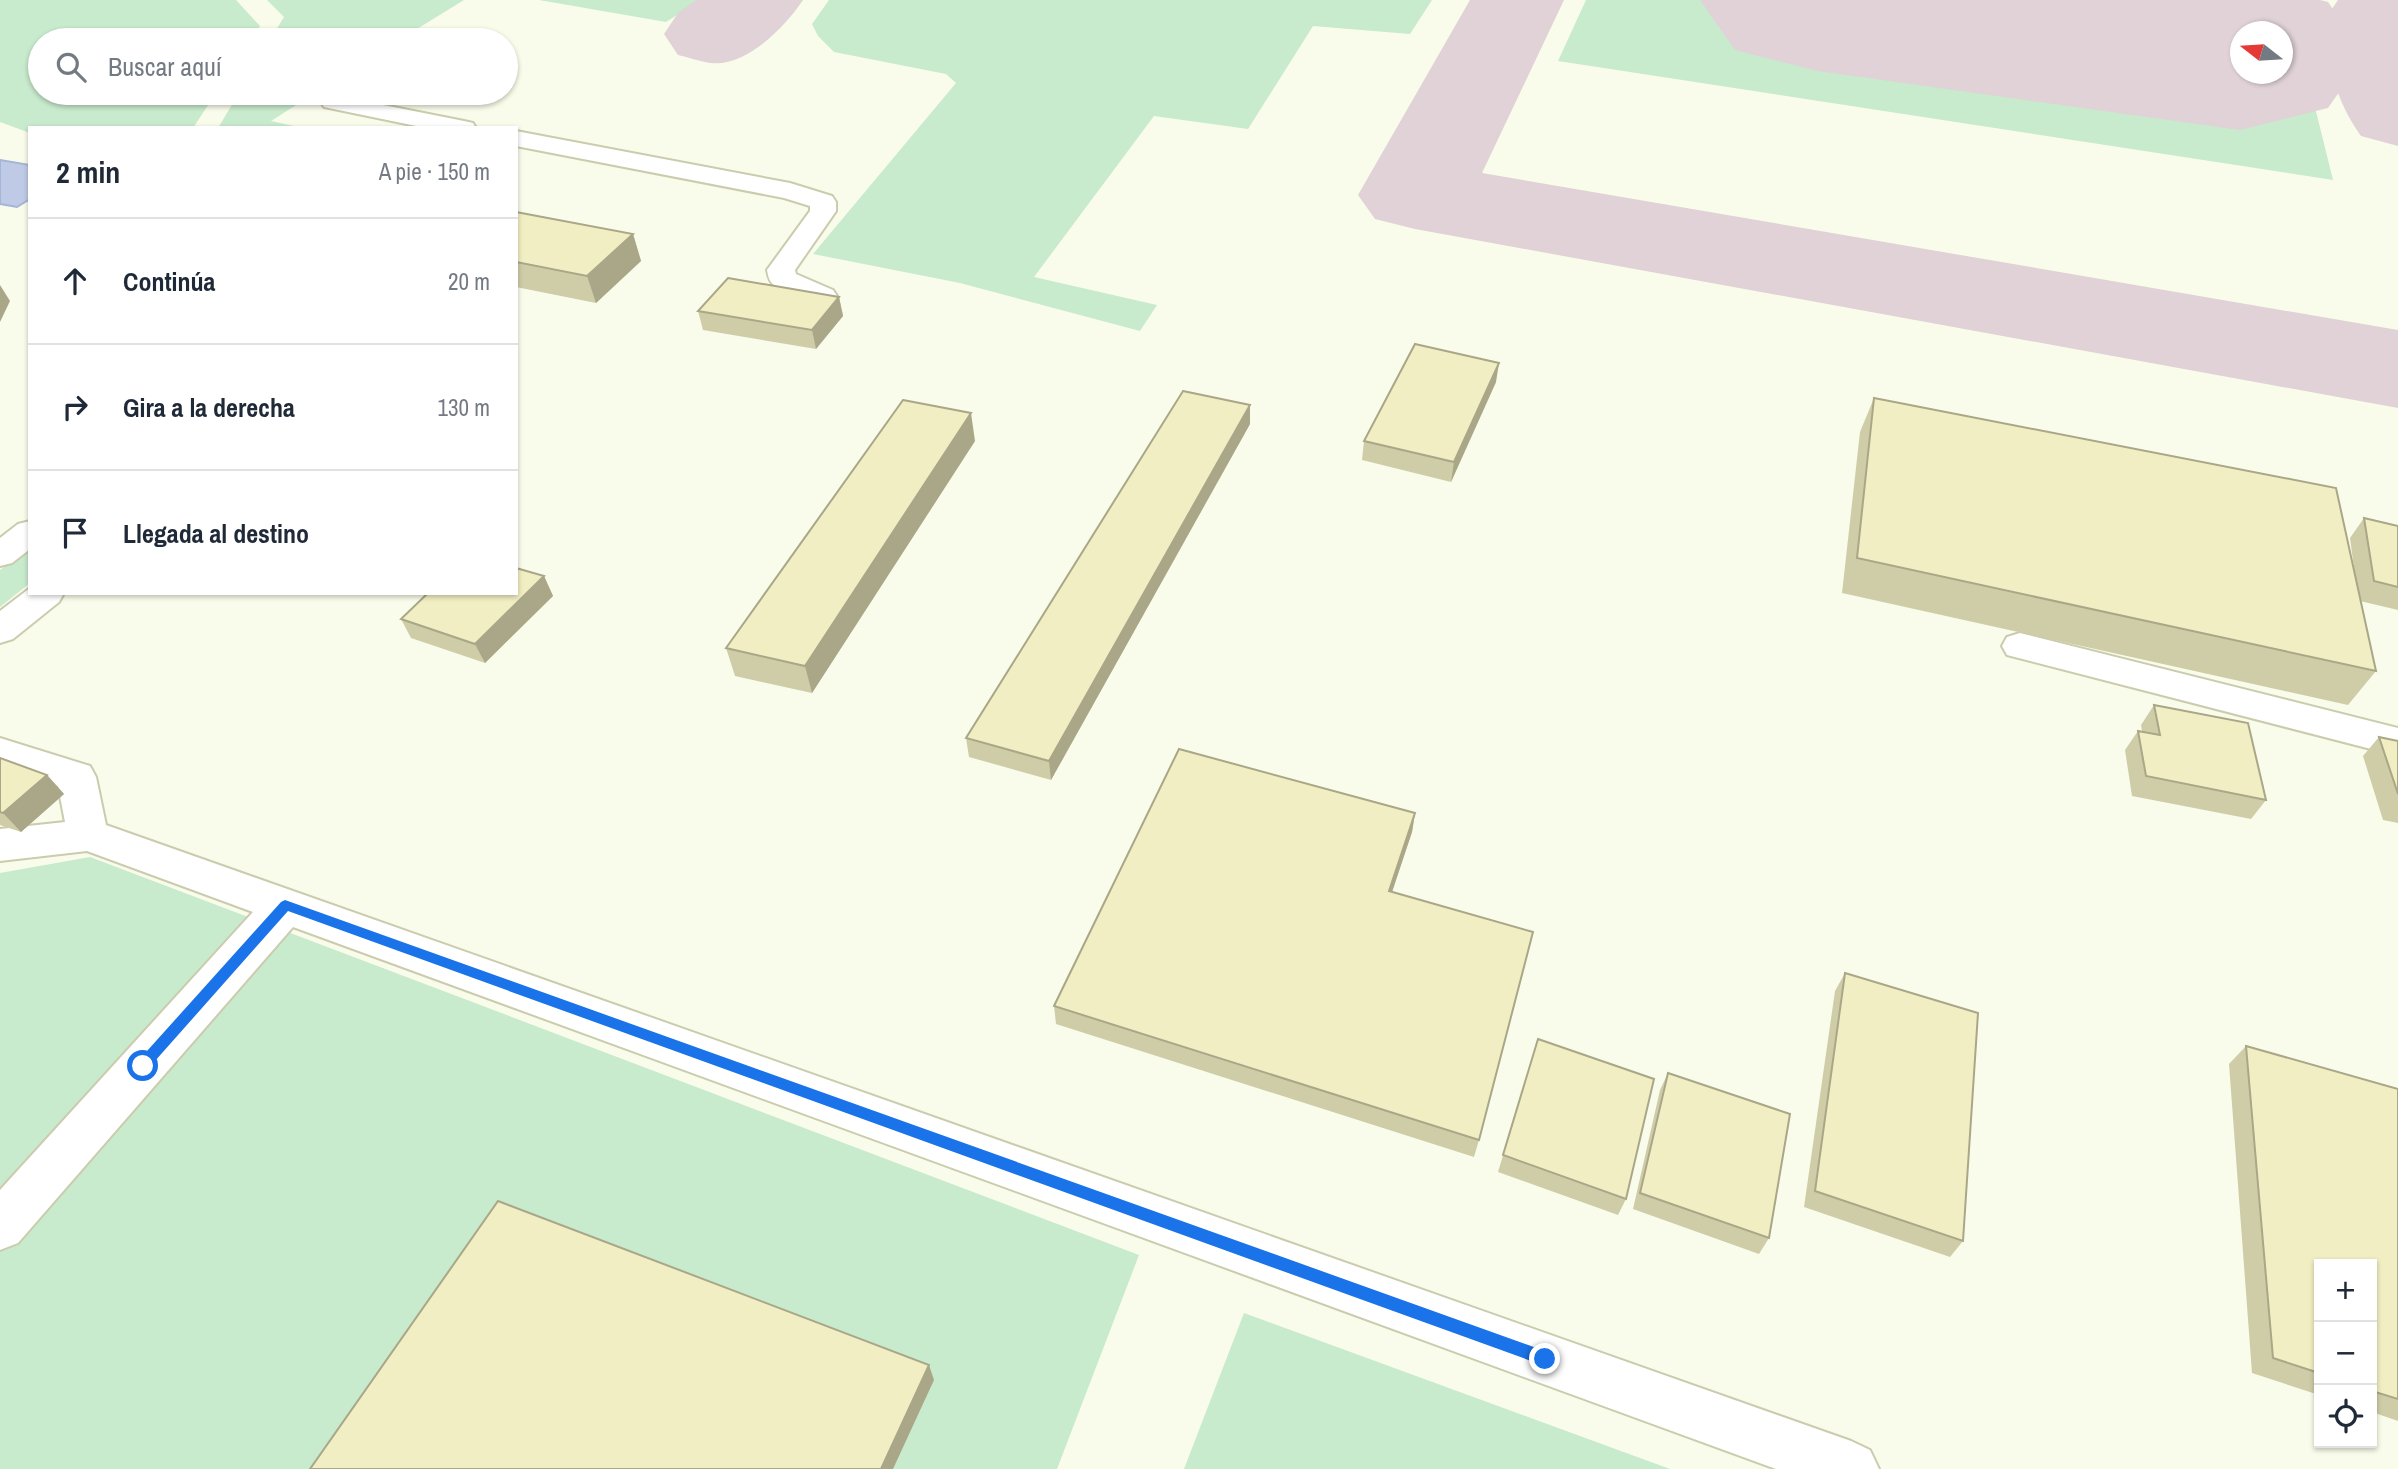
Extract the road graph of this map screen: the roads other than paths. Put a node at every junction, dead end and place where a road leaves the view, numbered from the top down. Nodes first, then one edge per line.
1 (348, 105) edge
2 (454, 126) edge
3 (518, 138) edge
4 (823, 296) edge
5 (28, 534) edge
6 (0, 555) edge
7 (44, 595) edge
8 (0, 630) edge
9 (2020, 646) dead end
10 (2398, 742) edge
11 (0, 753) edge
12 (88, 835) junction
13 (0, 845) edge
14 (285, 905) junction
15 (0, 1226) edge
16 (1851, 1469) edge

1 - 2 street
3 - 4 street
5 - 6 street
7 - 8 street
9 - 10 street
11 - 12 street
12 - 13 street
12 - 14 street
14 - 15 street
14 - 16 street

